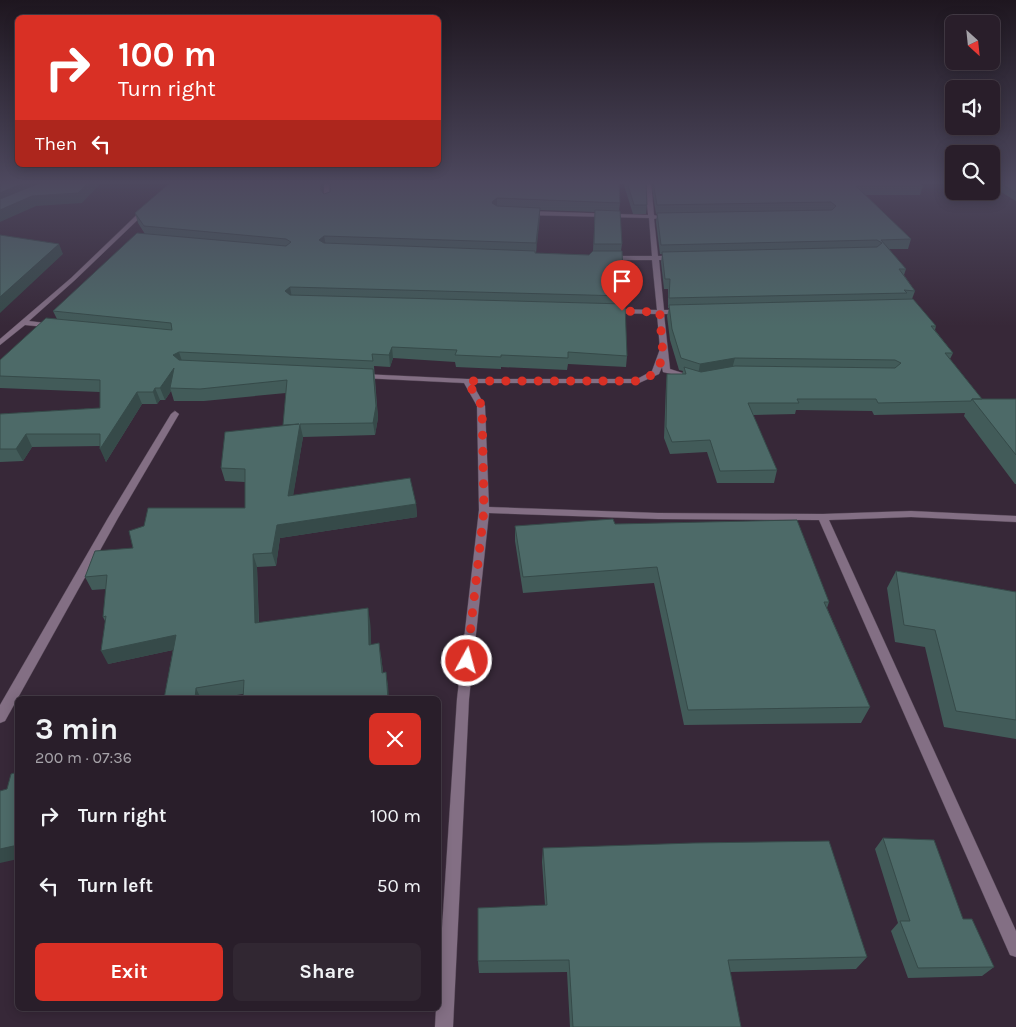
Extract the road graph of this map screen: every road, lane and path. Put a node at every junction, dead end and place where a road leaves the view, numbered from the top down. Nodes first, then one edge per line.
1 (122, 230) edge
2 (653, 230) edge
3 (114, 237) junction
4 (124, 238) dead end
5 (686, 257) edge
6 (607, 258) edge
7 (656, 258) junction
8 (601, 310) edge
9 (690, 311) edge
10 (660, 312) junction
11 (24, 323) junction
12 (63, 327) edge
13 (0, 343) edge
14 (664, 349) junction
15 (354, 375) edge
16 (698, 379) edge
17 (467, 381) junction
18 (175, 414) dead end
19 (484, 510) junction
20 (823, 517) junction
21 (1016, 519) edge
22 (0, 717) edge
23 (1016, 949) edge
24 (444, 1027) edge

1 - 3 street
2 - 7 street
3 - 4 street
3 - 11 street
5 - 7 street
6 - 7 street
7 - 10 street
8 - 10 street
9 - 10 street
10 - 14 street
11 - 12 street
11 - 13 street
14 - 16 street
14 - 17 street
15 - 17 street
17 - 19 street
18 - 22 street
19 - 20 street
19 - 24 street
20 - 21 street
20 - 23 street

